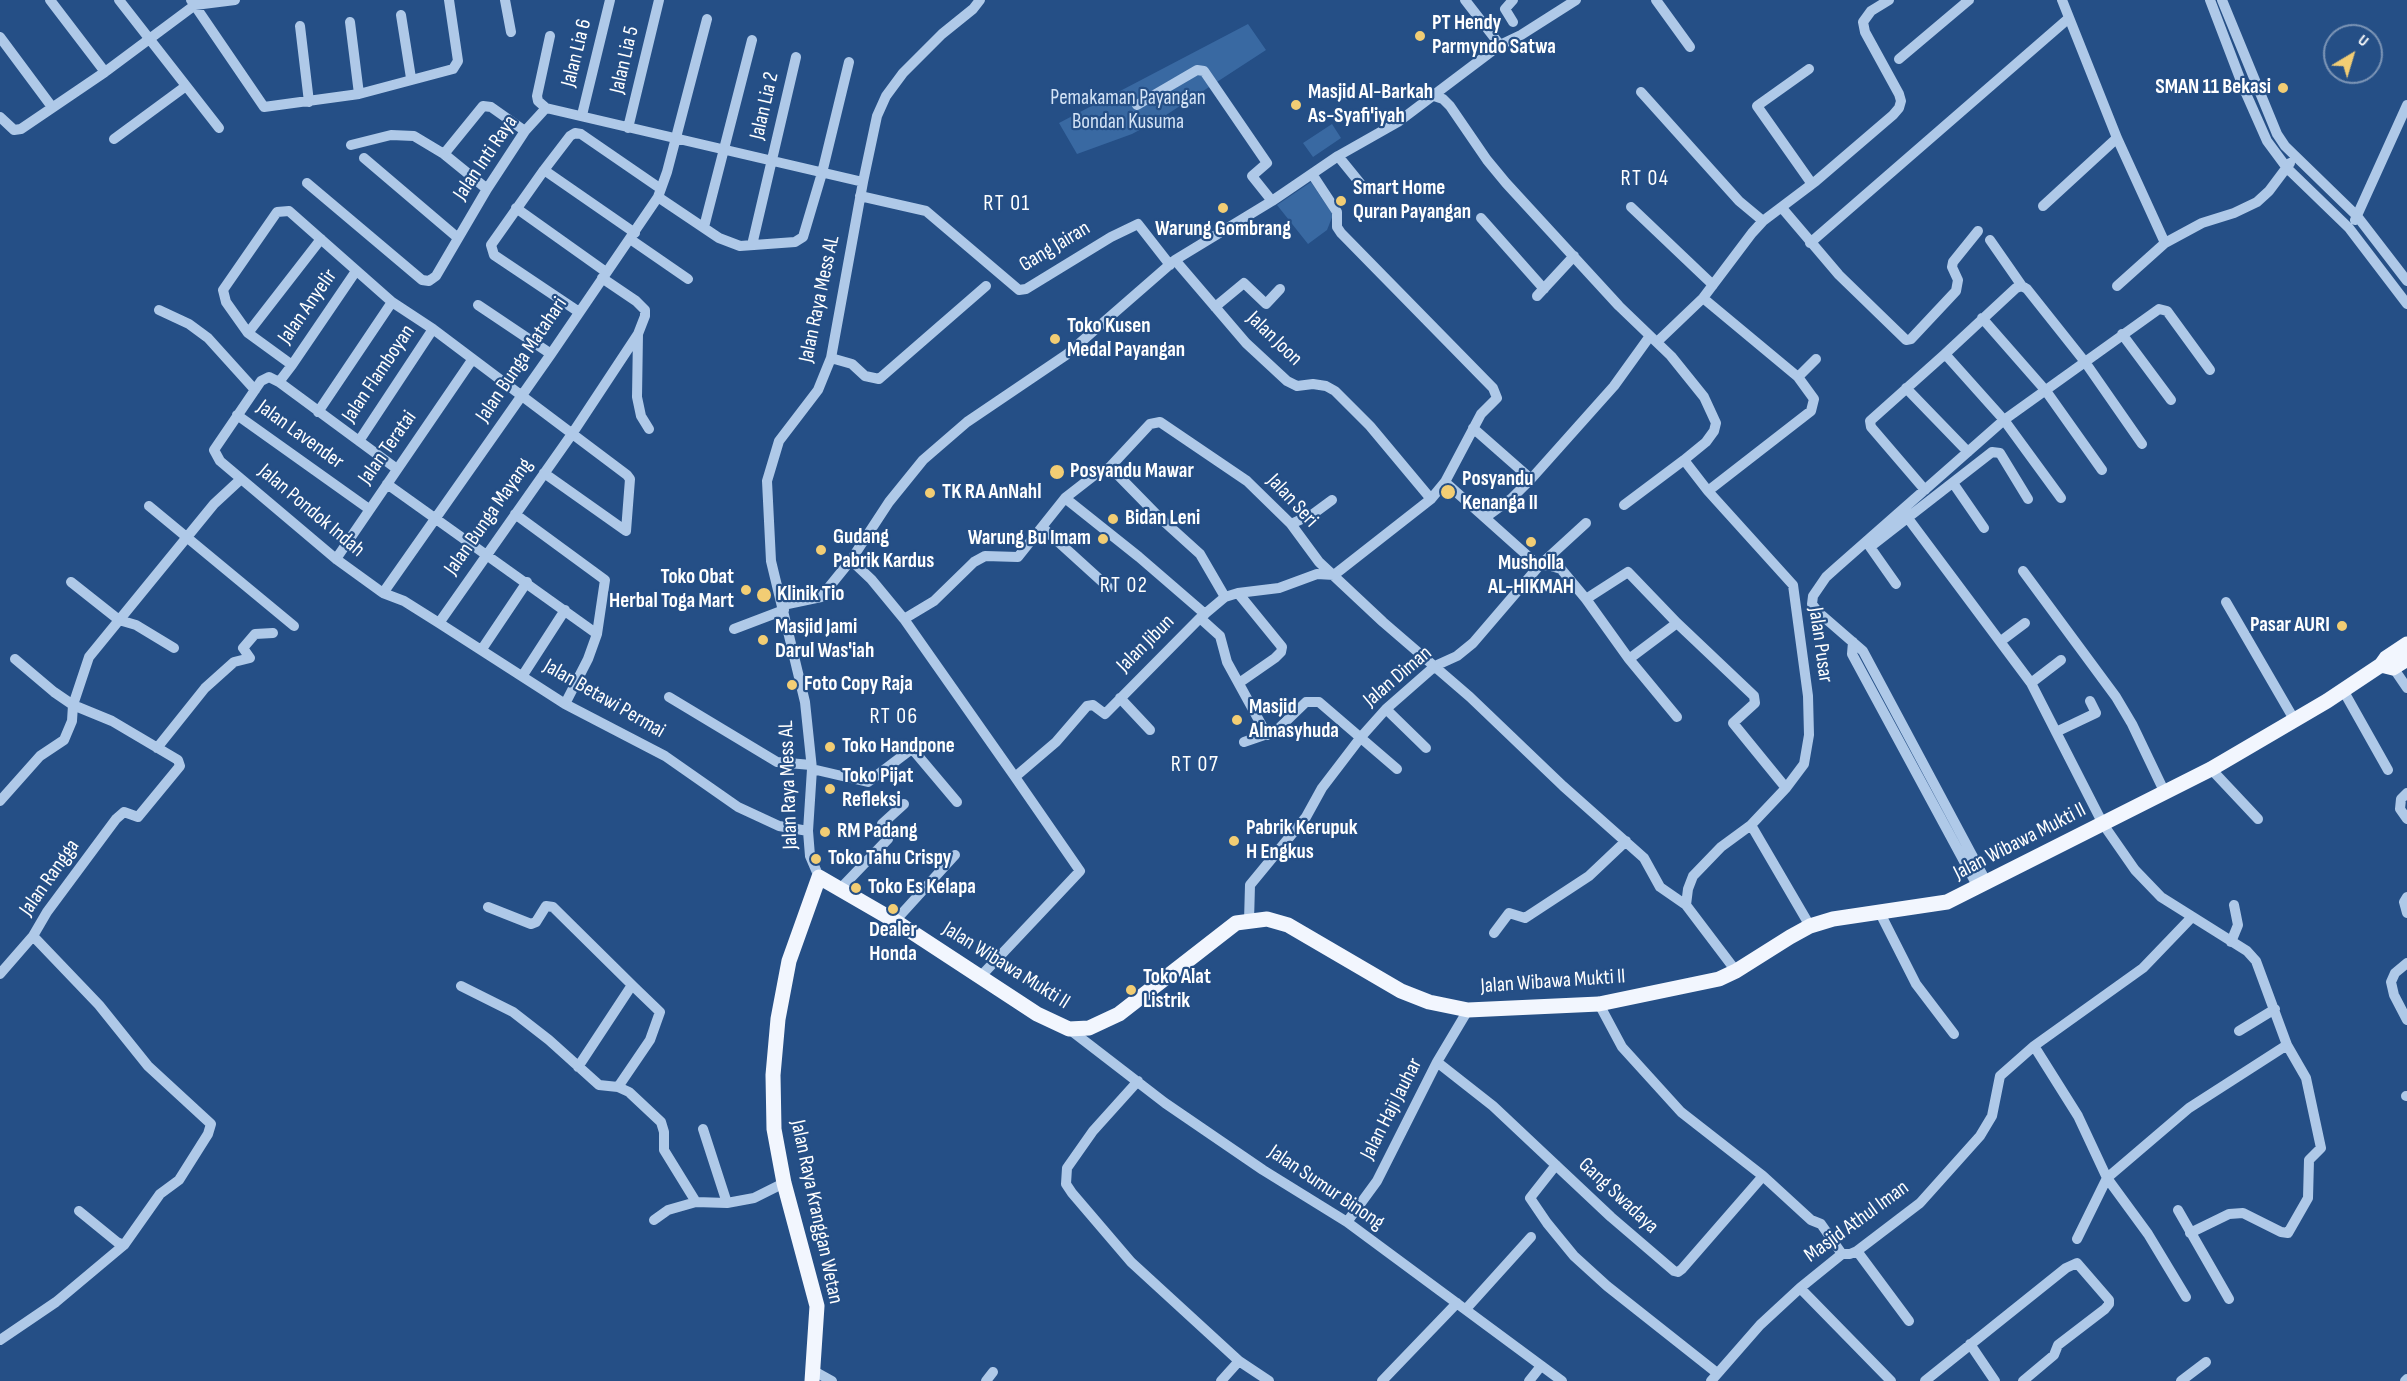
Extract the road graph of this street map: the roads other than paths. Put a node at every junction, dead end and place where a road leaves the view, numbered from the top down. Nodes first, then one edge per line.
1 (50, 0) edge
2 (119, 0) edge
3 (236, 0) edge
4 (449, 0) edge
5 (505, 0) edge
6 (610, 0) edge
7 (659, 0) edge
8 (980, 0) edge
9 (1465, 0) edge
10 (1513, 0) edge
11 (1576, 0) edge
12 (1656, 0) edge
13 (1969, 0) edge
14 (2062, 0) edge
15 (2210, 0) edge
16 (2222, 0) edge
17 (1882, 2) edge
18 (193, 3) edge
19 (401, 15) dead end
20 (2069, 18) junction
21 (707, 19) dead end
22 (350, 22) dead end
23 (1513, 22) dead end
24 (300, 26) dead end
25 (511, 32) dead end
26 (2230, 35) junction
27 (550, 36) dead end
28 (0, 38) edge
29 (148, 39) junction
30 (752, 40) dead end
31 (1500, 45) junction
32 (1690, 47) dead end
33 (796, 57) dead end
34 (1899, 58) dead end
35 (849, 62) dead end
36 (1809, 69) dead end
37 (105, 72) junction
38 (411, 78) junction
39 (186, 86) junction
40 (1641, 92) dead end
41 (359, 94) junction
42 (1431, 95) junction
43 (309, 102) junction
44 (1137, 105) dead end
45 (2407, 105) edge
46 (52, 107) junction
47 (546, 108) junction
48 (582, 115) junction
49 (0, 117) edge
50 (219, 128) dead end
51 (628, 128) junction
52 (525, 131) junction
53 (2117, 138) junction
54 (114, 139) dead end
55 (675, 139) junction
56 (351, 145) dead end
57 (724, 151) junction
58 (444, 154) junction
59 (1338, 156) junction
60 (2294, 156) junction
61 (364, 158) dead end
62 (772, 163) junction
63 (2287, 168) junction
64 (544, 170) junction
65 (822, 173) junction
66 (1312, 174) junction
67 (863, 182) junction
68 (307, 183) dead end
69 (1812, 184) junction
70 (1364, 188) dead end
71 (487, 189) junction
72 (659, 193) junction
73 (860, 196) junction
74 (1272, 201) junction
75 (2043, 206) dead end
76 (1631, 207) dead end
77 (516, 208) junction
78 (1782, 208) junction
79 (2357, 216) junction
80 (1481, 218) dead end
81 (1763, 221) junction
82 (704, 228) junction
83 (2349, 228) junction
84 (1978, 231) dead end
85 (632, 236) junction
86 (321, 238) junction
87 (458, 238) junction
88 (1990, 240) dead end
89 (1810, 243) junction
90 (2165, 243) junction
91 (752, 245) junction
92 (1574, 256) junction
93 (1172, 262) junction
94 (356, 271) junction
95 (604, 275) junction
96 (688, 279) dead end
97 (2407, 281) edge
98 (1713, 285) junction
99 (986, 286) dead end
100 (2022, 286) junction
101 (2117, 286) dead end
102 (1280, 289) dead end
103 (1703, 297) junction
104 (392, 302) junction
105 (2407, 304) edge
106 (478, 305) dead end
107 (1215, 307) junction
108 (159, 310) dead end
109 (579, 312) junction
110 (1982, 318) junction
111 (433, 329) junction
112 (248, 333) junction
113 (638, 334) junction
114 (2122, 334) junction
115 (1653, 339) junction
116 (551, 354) junction
117 (1945, 354) junction
118 (831, 358) junction
119 (1816, 359) dead end
120 (472, 360) junction
121 (2085, 362) junction
122 (292, 365) junction
123 (2210, 370) dead end
124 (1798, 377) junction
125 (279, 382) junction
126 (1906, 388) junction
127 (255, 390) junction
128 (2046, 392) junction
129 (521, 396) junction
130 (2171, 400) dead end
131 (318, 412) junction
132 (237, 414) junction
133 (2004, 420) junction
134 (1473, 428) junction
135 (649, 429) dead end
136 (572, 434) junction
137 (359, 441) junction
138 (2142, 444) dead end
139 (1968, 452) junction
140 (1684, 460) junction
141 (1110, 467) junction
142 (397, 469) junction
143 (2102, 470) dead end
144 (544, 473) junction
145 (242, 479) junction
146 (1531, 479) junction
147 (1445, 482) junction
148 (1953, 483) junction
149 (387, 484) junction
150 (1925, 490) junction
151 (1708, 491) junction
152 (1065, 498) junction
153 (2061, 498) dead end
154 (1431, 499) junction
155 (2028, 499) dead end
156 (1332, 500) dead end
157 (1624, 505) dead end
158 (149, 506) dead end
159 (369, 509) junction
160 (514, 514) junction
161 (1907, 517) junction
162 (1486, 518) junction
163 (436, 519) junction
164 (1586, 523) dead end
165 (1291, 524) junction
166 (1043, 528) junction
167 (1984, 528) dead end
168 (186, 538) junction
169 (486, 553) junction
170 (336, 560) junction
171 (851, 560) junction
172 (1539, 566) junction
173 (2022, 571) dead end
174 (1334, 575) junction
175 (71, 582) dead end
176 (526, 582) junction
177 (1896, 584) dead end
178 (1108, 587) dead end
179 (383, 593) junction
180 (1238, 593) junction
181 (1226, 597) junction
182 (1586, 600) junction
183 (2226, 602) dead end
184 (783, 607) junction
185 (565, 610) junction
186 (1202, 616) junction
187 (904, 619) junction
188 (119, 620) junction
189 (440, 623) junction
190 (1677, 623) junction
191 (2025, 623) dead end
192 (294, 626) dead end
193 (734, 629) dead end
194 (273, 633) dead end
195 (597, 634) junction
196 (2001, 641) junction
197 (174, 648) dead end
198 (482, 649) junction
199 (2398, 658) edge
200 (15, 659) dead end
201 (1629, 659) junction
202 (2061, 660) dead end
203 (1435, 666) junction
204 (523, 675) junction
205 (1239, 683) junction
206 (2031, 683) junction
207 (2407, 688) edge
208 (2343, 690) junction
209 (669, 697) dead end
210 (1120, 698) junction
211 (2090, 701) dead end
212 (565, 704) junction
213 (72, 705) junction
214 (1386, 709) junction
215 (1677, 717) dead end
216 (2295, 720) junction
217 (1150, 730) dead end
218 (2056, 732) junction
219 (1267, 735) junction
220 (1360, 737) junction
221 (1245, 742) dead end
222 (157, 748) junction
223 (1426, 748) dead end
224 (812, 767) junction
225 (1397, 769) dead end
226 (2211, 769) junction
227 (2388, 771) dead end
228 (1015, 777) junction
229 (1786, 788) junction
230 (2407, 793) edge
231 (2165, 794) junction
232 (0, 801) edge
233 (957, 802) dead end
234 (904, 804) dead end
235 (2258, 819) dead end
236 (2407, 819) edge
237 (2103, 824) junction
238 (1751, 825) junction
239 (807, 831) junction
240 (1626, 841) junction
241 (955, 855) dead end
242 (819, 878) junction
243 (1983, 885) junction
244 (840, 889) junction
245 (2407, 897) edge
246 (1686, 905) junction
247 (2234, 905) dead end
248 (488, 907) dead end
249 (1880, 913) junction
250 (2407, 913) edge
251 (2192, 917) junction
252 (895, 921) junction
253 (1249, 921) junction
254 (1810, 926) junction
255 (1494, 933) dead end
256 (33, 936) junction
257 (2231, 942) junction
258 (2407, 963) edge
259 (1, 971) edge
260 (1737, 971) junction
261 (981, 976) junction
262 (632, 985) junction
263 (461, 986) dead end
264 (1599, 1004) junction
265 (2276, 1009) junction
266 (1468, 1010) junction
267 (2407, 1020) edge
268 (1068, 1029) junction
269 (2240, 1031) dead end
270 (1954, 1034) dead end
271 (2287, 1045) junction
272 (2034, 1046) junction
273 (1437, 1062) junction
274 (578, 1067) junction
275 (1138, 1082) junction
276 (618, 1087) junction
277 (703, 1129) dead end
278 (1556, 1166) junction
279 (1763, 1176) junction
280 (2107, 1178) junction
281 (784, 1183) junction
282 (696, 1202) junction
283 (727, 1203) junction
284 (2178, 1210) dead end
285 (79, 1211) dead end
286 (654, 1220) dead end
287 (1347, 1222) junction
288 (2190, 1233) junction
289 (1531, 1237) dead end
290 (2077, 1239) dead end
291 (124, 1245) junction
292 (1857, 1251) junction
293 (1842, 1254) junction
294 (1800, 1288) junction
295 (2186, 1297) dead end
296 (2229, 1299) dead end
297 (1461, 1306) junction
298 (1909, 1321) dead end
299 (0, 1340) edge
300 (1970, 1344) junction
301 (1239, 1360) junction
302 (2206, 1362) dead end
303 (1541, 1366) junction
304 (813, 1376) edge
305 (1714, 1377) edge
306 (832, 1381) edge
307 (1221, 1381) edge
308 (1269, 1381) edge
309 (1382, 1381) edge
310 (1529, 1381) edge
311 (1562, 1381) edge
312 (1891, 1381) edge
313 (1925, 1381) edge
314 (1995, 1381) edge
315 (2023, 1381) edge
316 (2181, 1381) edge

1 - 37 street
2 - 29 street
3 - 18 street
4 - 38 street
5 - 25 street
6 - 48 street, Jalan Lia 6
7 - 51 street, Jalan Lia 5
8 - 67 street, Jalan Raya Mess AL
9 - 31 street
10 - 23 street
11 - 31 street
12 - 32 street
13 - 34 street
14 - 20 street
15 - 26 street
16 - 26 street
17 - 69 street
18 - 29 street
18 - 43 street
19 - 38 street
20 - 53 street
20 - 89 street
21 - 55 street, Jalan Bunga Matahari
22 - 41 street
24 - 43 street
26 - 60 street
26 - 63 street
27 - 47 street
28 - 46 street
29 - 37 street
29 - 39 street
30 - 57 street
31 - 42 street
33 - 62 street, Jalan Lia 2
35 - 65 street
36 - 69 street
37 - 46 street
38 - 41 street
39 - 50 street
39 - 54 street
40 - 81 street
41 - 43 street
42 - 59 street
42 - 92 street
44 - 74 street
45 - 79 street
46 - 49 street
47 - 48 street, Jalan Inti Raya
47 - 52 street, Jalan Inti Raya
48 - 51 street, Jalan Inti Raya
51 - 55 street, Jalan Inti Raya
52 - 58 street
52 - 71 street, Jalan Inti Raya
53 - 75 street
53 - 90 street
55 - 57 street, Jalan Inti Raya
55 - 72 street, Jalan Bunga Matahari
56 - 58 street
57 - 62 street, Jalan Inti Raya
57 - 82 street
58 - 71 street
59 - 66 street
59 - 70 street
60 - 63 street
60 - 79 street
61 - 87 street
62 - 65 street, Jalan Inti Raya
62 - 91 street, Jalan Lia 2
63 - 83 street
63 - 90 street
64 - 72 street
64 - 77 street
64 - 85 street
65 - 67 street, Jalan Inti Raya
65 - 91 street
66 - 74 street
66 - 134 street
67 - 73 street, Jalan Raya Mess AL
68 - 87 street, Jalan Inti Raya
69 - 78 street
71 - 87 street, Jalan Inti Raya
72 - 82 street
72 - 85 street, Jalan Bunga Matahari
73 - 93 street, Gang Jairan
73 - 118 street, Jalan Raya Mess AL
74 - 93 street
76 - 98 street
77 - 95 street
77 - 109 street
78 - 81 street
78 - 89 street
79 - 83 street
79 - 97 street
80 - 92 street
81 - 98 street
82 - 91 street
83 - 105 street
84 - 89 street
85 - 95 street, Jalan Bunga Matahari
85 - 96 street
86 - 94 street
86 - 112 street
86 - 112 street
88 - 100 street
90 - 101 street
92 - 115 street
93 - 107 street, Jalan Joon
93 - 171 street
94 - 104 street
94 - 122 street, Jalan Anyelir
95 - 109 street, Jalan Bunga Matahari
95 - 113 street
98 - 103 street
99 - 118 street
100 - 110 street
100 - 121 street
102 - 107 street
103 - 115 street
103 - 124 street
104 - 111 street
104 - 131 street
106 - 116 street
107 - 154 street, Jalan Joon
108 - 127 street
109 - 116 street, Jalan Bunga Matahari
110 - 117 street
110 - 128 street
111 - 120 street
111 - 137 street, Jalan Flamboyan
112 - 122 street
113 - 135 street
113 - 136 street, Jalan Bunga Mayang
114 - 121 street
114 - 123 street
114 - 130 street
115 - 140 street
115 - 146 street
116 - 129 street, Jalan Bunga Matahari
117 - 126 street
117 - 133 street
118 - 184 street, Jalan Raya Mess AL
119 - 124 street
120 - 129 street
120 - 142 street, Jalan Teratai
121 - 128 street
121 - 138 street
122 - 125 street, Jalan Anyelir
124 - 151 street
125 - 127 street
125 - 131 street
126 - 139 street
126 - 150 street
127 - 132 street
128 - 133 street
128 - 143 street
129 - 136 street
129 - 163 street, Jalan Bunga Matahari
131 - 137 street
132 - 145 street, Jalan Pondok Indah
132 - 159 street, Jalan Lavender
133 - 139 street
133 - 153 street
134 - 146 street
134 - 147 street
136 - 144 street, Jalan Bunga Mayang
136 - 144 street
137 - 142 street
139 - 150 street
140 - 151 street, Jalan Pusar
140 - 157 street
141 - 152 street, Jalan Seri
141 - 165 street, Jalan Seri
141 - 181 street
142 - 149 street, Jalan Teratai
144 - 160 street, Jalan Bunga Mayang
145 - 168 street
145 - 170 street, Jalan Pondok Indah
146 - 162 street
147 - 154 street
147 - 162 street
148 - 155 street
148 - 161 street
148 - 167 street
149 - 159 street, Jalan Teratai
149 - 163 street
150 - 243 street
151 - 229 street, Jalan Pusar
152 - 166 street, Jalan Seri
152 - 186 street
154 - 174 street
156 - 165 street
158 - 168 street
159 - 170 street, Jalan Teratai
160 - 169 street, Jalan Bunga Mayang
160 - 195 street
161 - 177 street
161 - 196 street
162 - 172 street
163 - 169 street
163 - 179 street, Jalan Bunga Matahari
164 - 172 street, Jalan Diman
165 - 174 street, Jalan Seri
166 - 178 street
166 - 187 street, Jalan Seri
168 - 188 street
168 - 192 street
169 - 176 street
169 - 189 street, Jalan Bunga Mayang
170 - 179 street, Jalan Pondok Indah
171 - 184 street
171 - 187 street
172 - 182 street
172 - 203 street, Jalan Diman
173 - 231 street
174 - 180 street, Jalan Jibun
174 - 203 street, Jalan Seri
175 - 188 street
176 - 185 street
176 - 198 street
179 - 189 street, Jalan Betawi Permai
180 - 181 street, Jalan Jibun
180 - 205 street
181 - 186 street, Jalan Jibun
182 - 190 street
182 - 201 street
183 - 216 street
184 - 193 street
184 - 224 street, Jalan Raya Mess AL
185 - 195 street
185 - 204 street
186 - 205 street
186 - 210 street, Jalan Jibun
187 - 228 street
188 - 197 street
188 - 213 street
189 - 198 street, Jalan Betawi Permai
190 - 201 street
190 - 229 street
191 - 196 street
194 - 222 street
195 - 212 street
196 - 206 street
198 - 204 street, Jalan Betawi Permai
199 - 207 street
199 - 208 main road, Jalan Wibawa Mukti II
200 - 213 street, Jalan Rangga
201 - 215 street
202 - 206 street
203 - 214 street, Jalan Diman
203 - 240 street, Jalan Seri
204 - 212 street, Jalan Betawi Permai
205 - 219 street
206 - 218 street
208 - 216 main road, Jalan Wibawa Mukti II
208 - 227 street
209 - 224 street
210 - 217 street
210 - 228 street, Jalan Jibun
211 - 218 street
212 - 239 street, Jalan Betawi Permai
213 - 222 street, Jalan Rangga
213 - 232 street
214 - 220 street, Jalan Diman
214 - 223 street
216 - 226 main road, Jalan Wibawa Mukti II
218 - 237 street
219 - 220 street
219 - 221 street
220 - 225 street
220 - 253 street, Jalan Diman
222 - 256 street, Jalan Rangga
224 - 233 street
224 - 239 street, Jalan Raya Mess AL
226 - 231 main road, Jalan Wibawa Mukti II
226 - 235 street
228 - 261 street
229 - 238 street, Jalan Pusar
230 - 236 street
231 - 237 main road, Jalan Wibawa Mukti II
234 - 244 street
237 - 243 main road, Jalan Wibawa Mukti II
237 - 251 street
238 - 246 street, Jalan Pusar
238 - 254 street
239 - 242 street, Jalan Raya Mess AL
240 - 246 street, Jalan Seri
240 - 255 street
241 - 252 street
242 - 244 main road, Jalan Wibawa Mukti II
242 - 281 main road, Jalan Raya Kranggan Wetan
243 - 249 main road, Jalan Wibawa Mukti II
244 - 252 main road, Jalan Wibawa Mukti II
245 - 250 street
246 - 260 street
247 - 257 street
248 - 262 street
249 - 254 main road, Jalan Wibawa Mukti II
249 - 270 street
251 - 257 street
251 - 272 street, Masjid Athul Iman
252 - 261 main road, Jalan Wibawa Mukti II
253 - 266 main road, Jalan Wibawa Mukti II
253 - 268 main road, Jalan Wibawa Mukti II
254 - 260 main road, Jalan Wibawa Mukti II
256 - 259 street
256 - 291 street, Jalan Rangga
257 - 265 street
258 - 267 street
260 - 264 main road, Jalan Wibawa Mukti II
261 - 268 main road, Jalan Wibawa Mukti II
262 - 274 street
262 - 276 street
263 - 274 street
264 - 266 main road, Jalan Wibawa Mukti II
264 - 279 street
265 - 269 street
265 - 271 street
266 - 273 street, Jalan Haji Jauhar
268 - 275 street, Jalan Sumur Binong
271 - 280 street
271 - 288 street
272 - 280 street
272 - 292 street, Masjid Athul Iman
273 - 278 street, Gang Swadaya
273 - 287 street, Jalan Haji Jauhar
274 - 276 street
275 - 287 street, Jalan Sumur Binong
275 - 301 street
276 - 282 street
277 - 283 street
278 - 279 street, Gang Swadaya
278 - 305 street
279 - 293 street
280 - 290 street
280 - 295 street
281 - 283 street
281 - 304 main road, Jalan Raya Kranggan Wetan
282 - 283 street
282 - 286 street
284 - 288 street
285 - 291 street
287 - 297 street, Jalan Sumur Binong
288 - 296 street
289 - 297 street
291 - 299 street, Jalan Rangga
292 - 293 street, Masjid Athul Iman
292 - 298 street
293 - 294 street, Masjid Athul Iman
294 - 305 street, Masjid Athul Iman
294 - 312 street
297 - 303 street, Jalan Sumur Binong
297 - 309 street
300 - 313 street
300 - 314 street
300 - 315 street
301 - 307 street
301 - 308 street
302 - 316 street
303 - 310 street
303 - 311 street, Jalan Sumur Binong
304 - 306 street

